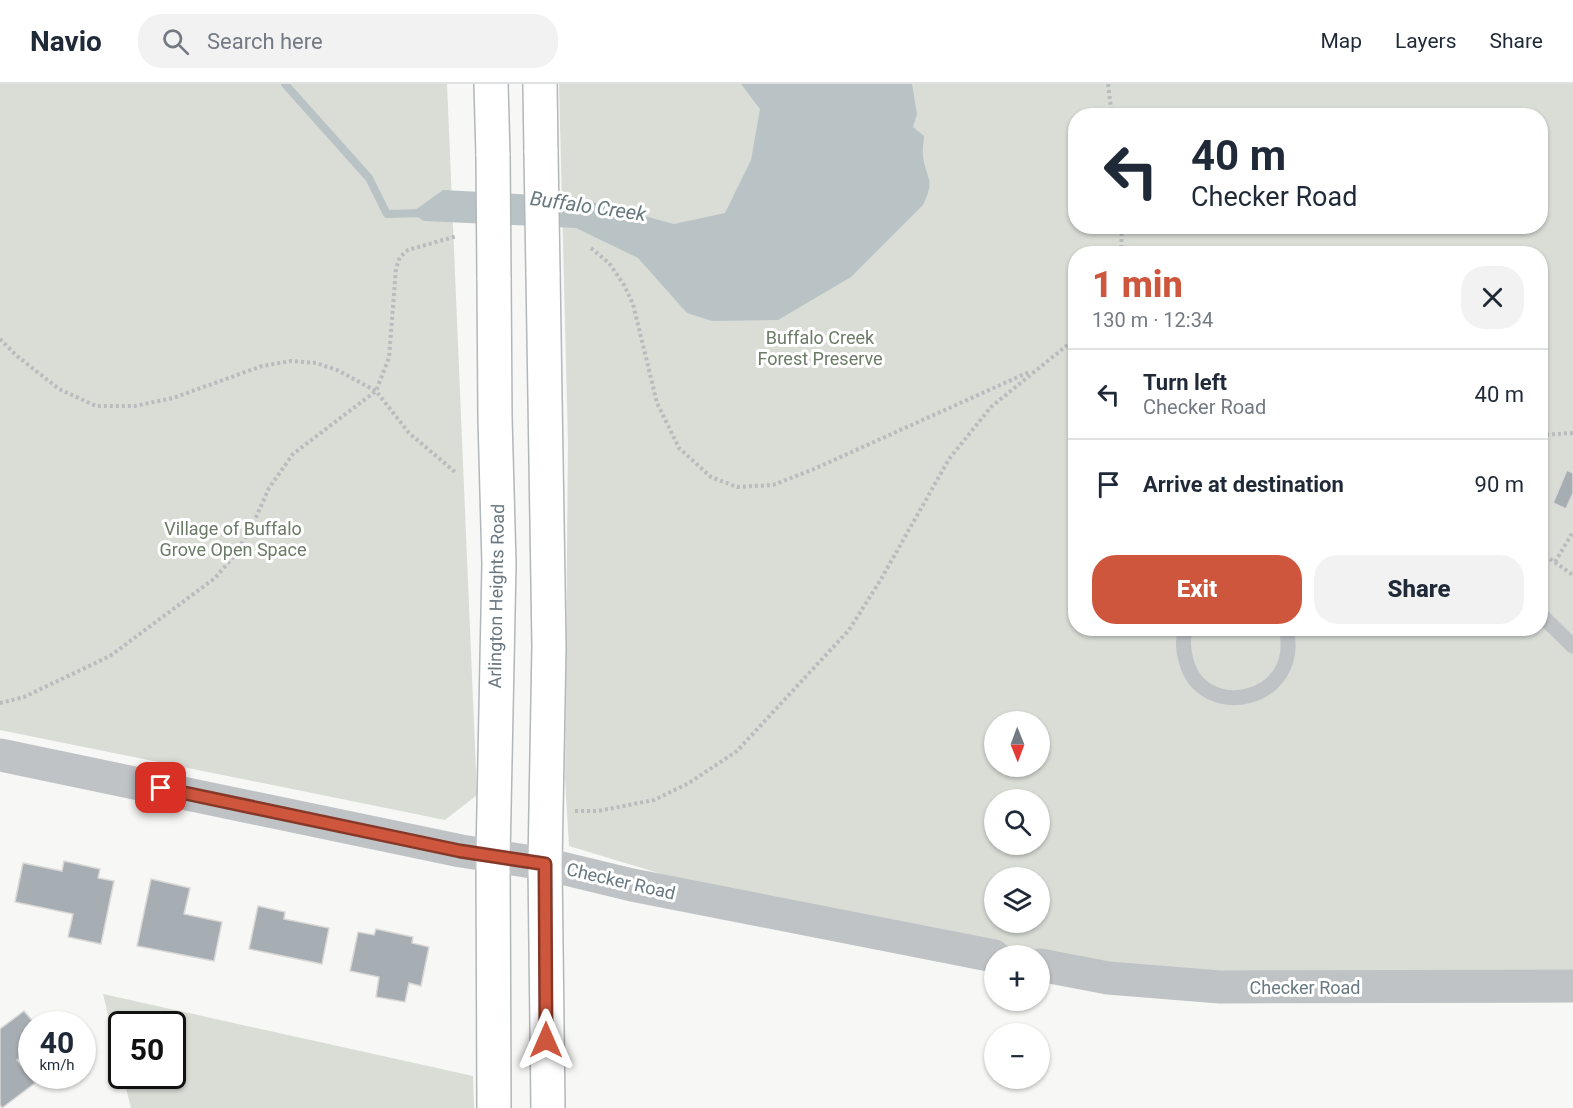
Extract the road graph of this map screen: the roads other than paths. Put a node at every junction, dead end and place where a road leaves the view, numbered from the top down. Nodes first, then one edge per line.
1 (491, 84) edge
2 (540, 84) edge
3 (1548, 622) edge
4 (1185, 636) edge
5 (1287, 636) edge
6 (1573, 646) edge
7 (0, 755) edge
8 (493, 857) junction
9 (545, 864) junction
10 (984, 954) edge
11 (1050, 967) edge
12 (1573, 986) edge
13 (494, 1108) edge
14 (548, 1108) edge

1 - 8 main road, Arlington Heights Road, bridge
2 - 9 main road, bridge
3 - 6 lane
4 - 5 lane
7 - 8 street, Checker Road
8 - 9 street, Checker Road
8 - 13 main road, Arlington Heights Road
9 - 10 street, Checker Road
9 - 14 main road
11 - 12 street, Checker Road

